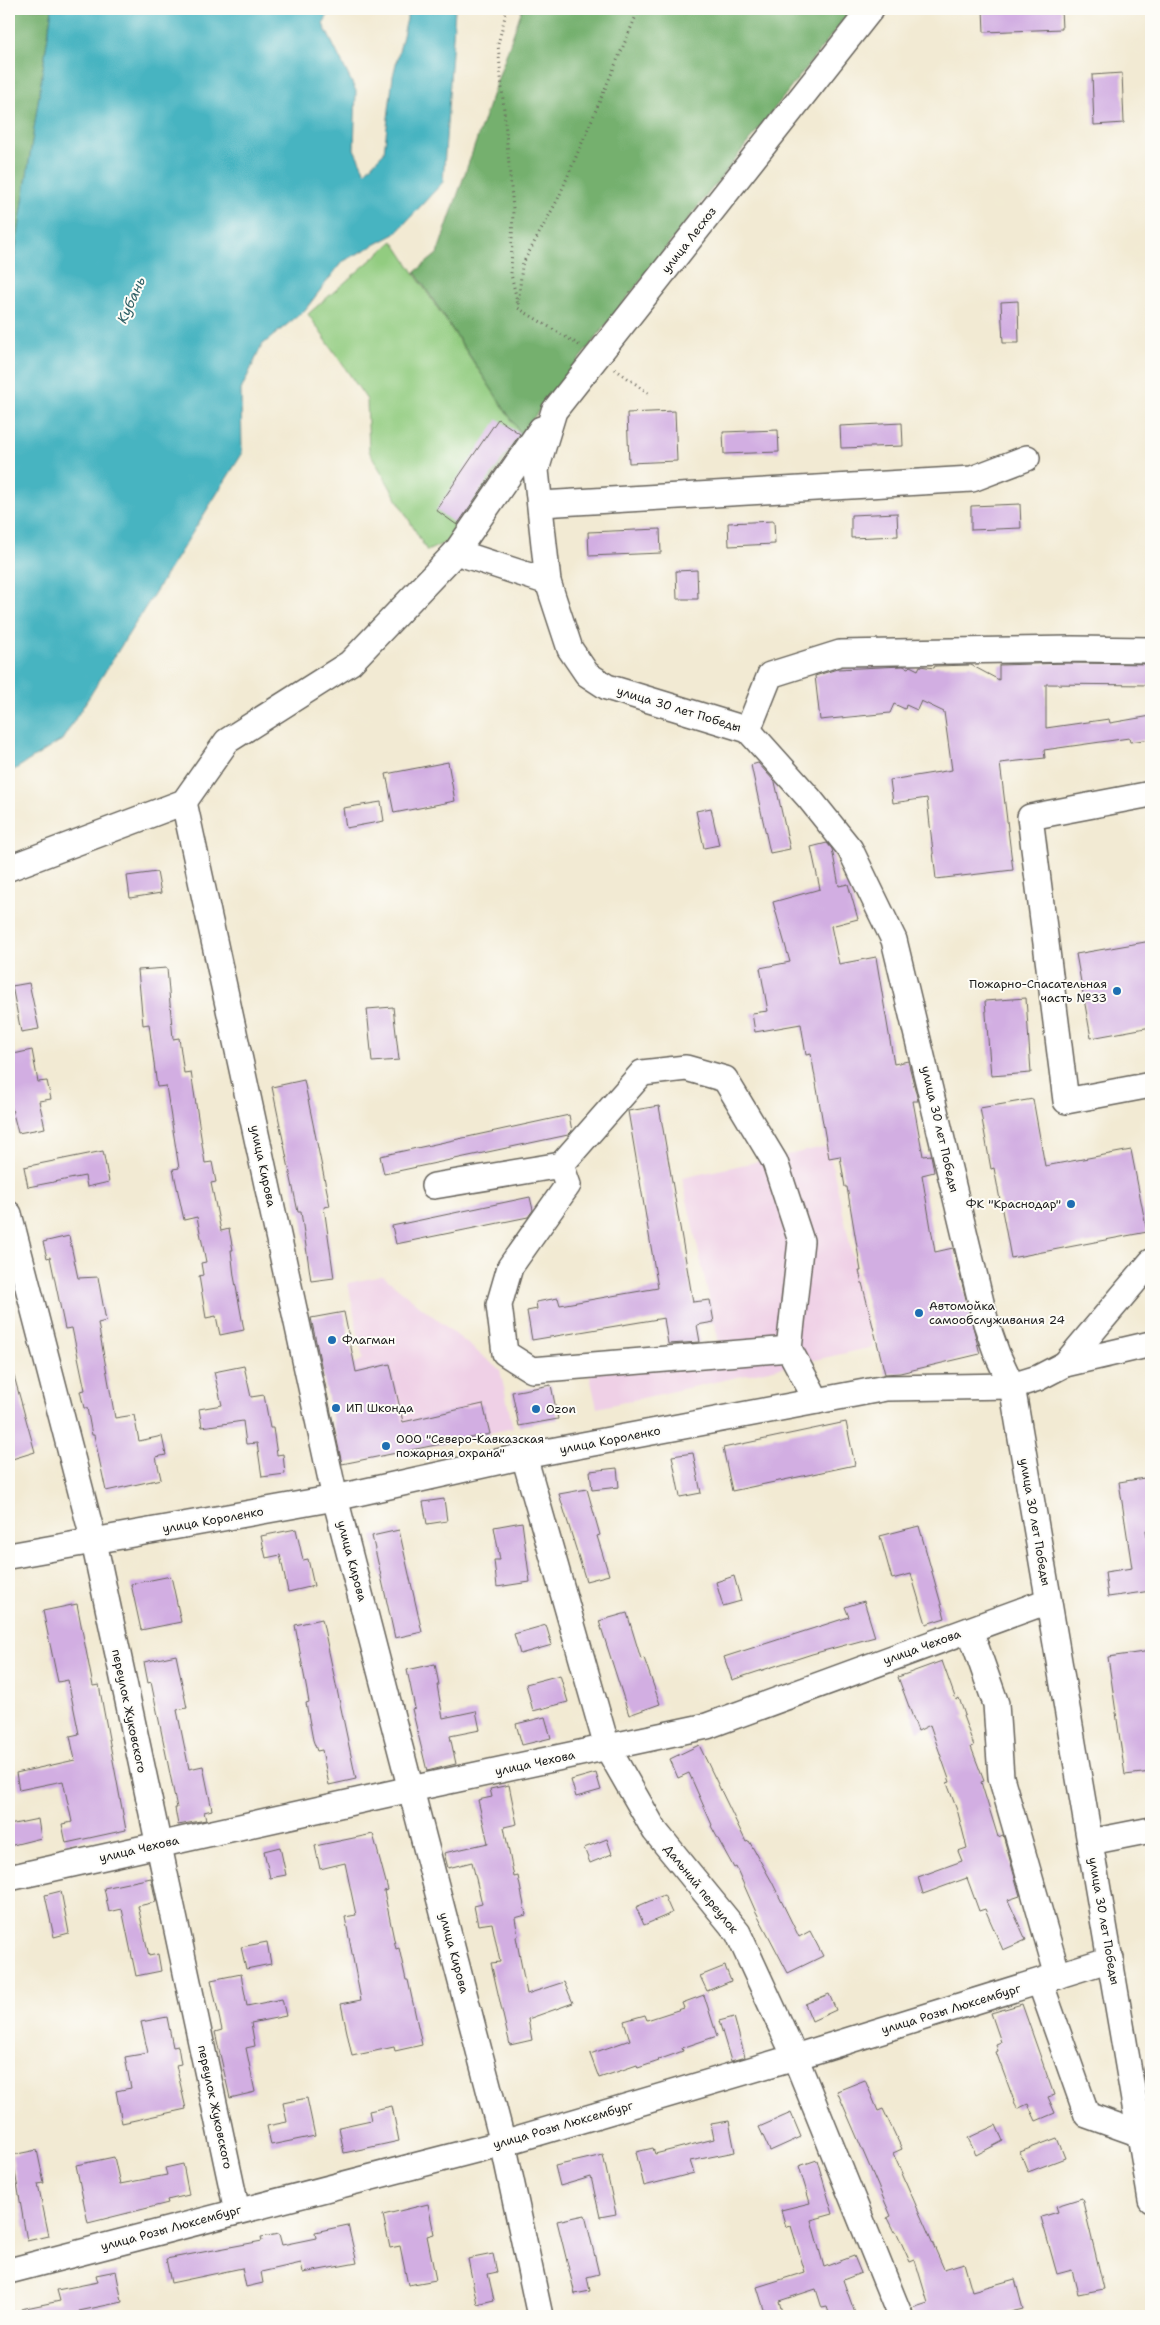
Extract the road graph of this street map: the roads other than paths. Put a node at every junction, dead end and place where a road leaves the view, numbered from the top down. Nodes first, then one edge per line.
1 (871, 9) edge
2 (554, 411) junction
3 (1027, 458) dead end
4 (539, 495) junction
5 (456, 552) junction
6 (548, 582) junction
7 (1151, 650) edge
8 (748, 730) junction
9 (1151, 794) edge
10 (184, 802) junction
11 (9, 868) edge
12 (1151, 1085) edge
13 (561, 1165) junction
14 (434, 1186) dead end
15 (9, 1214) edge
16 (1151, 1262) edge
17 (1151, 1344) edge
18 (789, 1349) junction
19 (1065, 1364) junction
20 (1012, 1386) junction
21 (817, 1401) junction
22 (524, 1456) junction
23 (335, 1498) junction
24 (94, 1542) junction
25 (9, 1556) edge
26 (1048, 1601) junction
27 (970, 1630) junction
28 (607, 1747) junction
29 (411, 1789) junction
30 (1151, 1830) edge
31 (1090, 1842) junction
32 (158, 1845) junction
33 (9, 1878) edge
34 (1111, 1960) junction
35 (1049, 1979) junction
36 (796, 2057) junction
37 (1140, 2134) junction
38 (503, 2143) junction
39 (1151, 2200) edge
40 (237, 2211) junction
41 (9, 2271) edge
42 (540, 2316) edge
43 (900, 2316) edge

1 - 2 street, улица Лесхоз
2 - 4 street, улица Лесхоз
2 - 5 street
3 - 4 street
4 - 6 street, улица 30 лет Победы
5 - 6 street
5 - 10 street
6 - 8 street, улица 30 лет Победы
7 - 8 street
8 - 20 street, улица 30 лет Победы
9 - 12 street
10 - 11 street
10 - 23 street, улица Кирова
13 - 14 street
13 - 18 street
13 - 18 street
15 - 24 street, переулок Жуковского
16 - 19 street
17 - 19 street, улица Короленко
18 - 21 street
19 - 20 street, улица Короленко
20 - 21 street, улица Короленко
20 - 26 street, улица 30 лет Победы
21 - 22 street, улица Короленко
22 - 23 street, улица Короленко
22 - 28 street, Дальний переулок
23 - 24 street, улица Короленко
23 - 29 street, улица Кирова
24 - 25 street, улица Короленко
24 - 32 street, переулок Жуковского
26 - 27 street, улица Чехова
26 - 31 street, улица 30 лет Победы
27 - 28 street, улица Чехова
27 - 35 street
28 - 29 street, улица Чехова
28 - 36 street, Дальний переулок
29 - 32 street, улица Чехова
29 - 38 street, улица Кирова
30 - 31 street
31 - 34 street, улица 30 лет Победы
32 - 33 street, улица Чехова
32 - 40 street, переулок Жуковского
34 - 35 street, улица Розы Люксембург
34 - 37 street, улица 30 лет Победы
35 - 36 street, улица Розы Люксембург
35 - 37 street
36 - 38 street, улица Розы Люксембург
36 - 43 street, Дальний переулок
37 - 39 street, улица 30 лет Победы
38 - 40 street, улица Розы Люксембург
38 - 42 street, улица Кирова
40 - 41 street, улица Розы Люксембург

